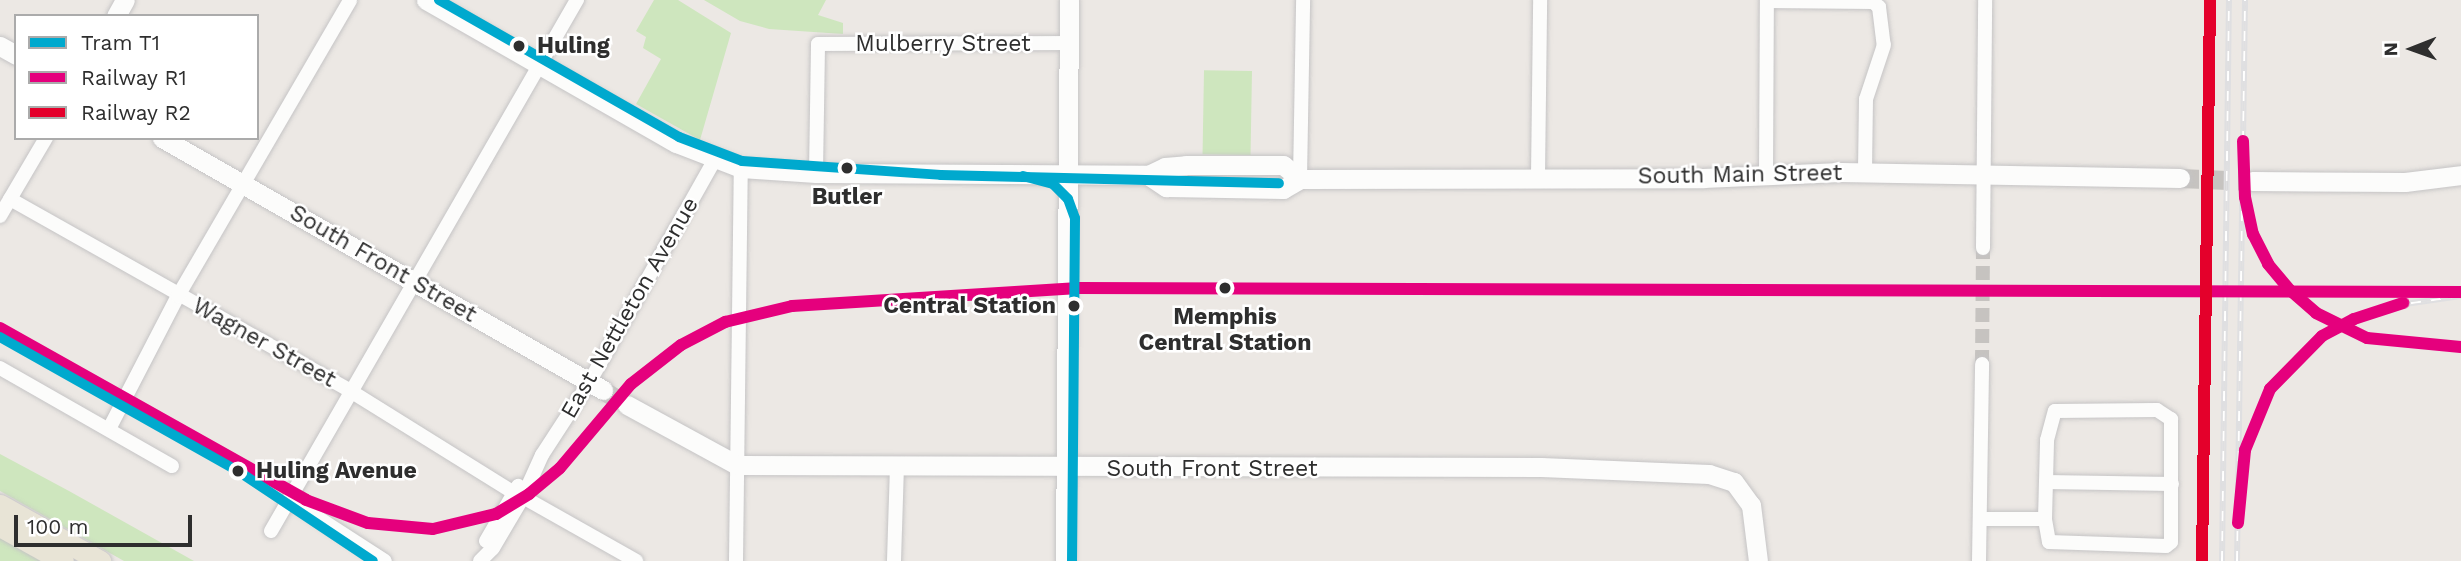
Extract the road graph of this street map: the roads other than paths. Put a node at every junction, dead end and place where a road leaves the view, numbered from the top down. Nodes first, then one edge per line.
1 (350, 0) edge
2 (426, 0) edge
3 (577, 0) edge
4 (1069, 0) edge
5 (1303, 0) edge
6 (1540, 0) edge
7 (1767, 0) edge
8 (1985, 0) edge
9 (1069, 43) junction
10 (541, 65) junction
11 (45, 140) edge
12 (166, 140) edge
13 (715, 159) junction
14 (741, 167) junction
15 (816, 173) junction
16 (1766, 173) junction
17 (1865, 173) junction
18 (1066, 174) junction
19 (1984, 174) junction
20 (2461, 175) edge
21 (1538, 176) junction
22 (2180, 178) tunnel mouth
23 (1300, 179) junction
24 (2252, 181) tunnel mouth
25 (244, 184) junction
26 (4, 207) edge
27 (1983, 248) tunnel mouth
28 (414, 284) junction
29 (178, 296) junction
30 (1982, 364) tunnel mouth
31 (0, 368) edge
32 (596, 386) junction
33 (352, 392) junction
34 (627, 405) tunnel mouth
35 (108, 429) junction
36 (737, 465) junction
37 (172, 466) dead end
38 (897, 467) junction
39 (1065, 469) junction
40 (2046, 482) junction
41 (2172, 484) junction
42 (519, 495) junction
43 (289, 499) junction
44 (0, 505) edge
45 (1980, 519) junction
46 (2045, 519) junction
47 (0, 526) edge
48 (271, 531) dead end
49 (482, 558) edge
50 (63, 561) edge
51 (100, 561) edge
52 (385, 561) edge
53 (636, 561) edge
54 (736, 561) edge
55 (894, 561) edge
56 (1065, 561) edge
57 (1758, 561) edge
58 (1979, 561) edge

1 - 25 street
2 - 10 main road, South Main Street
3 - 10 street
4 - 9 main road
5 - 23 street
6 - 21 street
7 - 16 street
7 - 17 street
8 - 19 street
9 - 15 street, Mulberry Street
9 - 18 main road
10 - 13 main road, South Main Street
10 - 28 street
11 - 26 street
12 - 25 main road, South Front Street
13 - 14 main road, South Main Street
13 - 32 street, East Nettleton Avenue
14 - 15 main road, South Main Street
14 - 36 street
15 - 18 main road, South Main Street
16 - 17 main road, South Main Street
16 - 21 main road, South Main Street
17 - 19 main road, South Main Street
18 - 23 main road, South Main Street
18 - 39 main road
19 - 22 main road, South Main Street
19 - 27 street
20 - 24 main road
21 - 23 main road, South Main Street
25 - 28 main road, South Front Street
25 - 29 street
26 - 29 street, Wagner Street
28 - 32 main road, South Front Street
28 - 33 street
29 - 33 street, Wagner Street
29 - 35 street
30 - 45 street
31 - 35 street
32 - 42 street, East Nettleton Avenue
33 - 42 street, Wagner Street
33 - 43 street
34 - 36 main road, South Front Street
35 - 37 street
36 - 38 main road, South Front Street
36 - 54 street
38 - 39 main road, South Front Street
38 - 55 street
39 - 56 main road
39 - 57 main road, South Front Street
40 - 41 street
40 - 41 street
40 - 46 street
41 - 46 street
42 - 49 street, East Nettleton Avenue
42 - 53 street, Wagner Street
43 - 48 street
43 - 52 street
44 - 51 main road
45 - 46 street
45 - 58 street
47 - 50 main road

